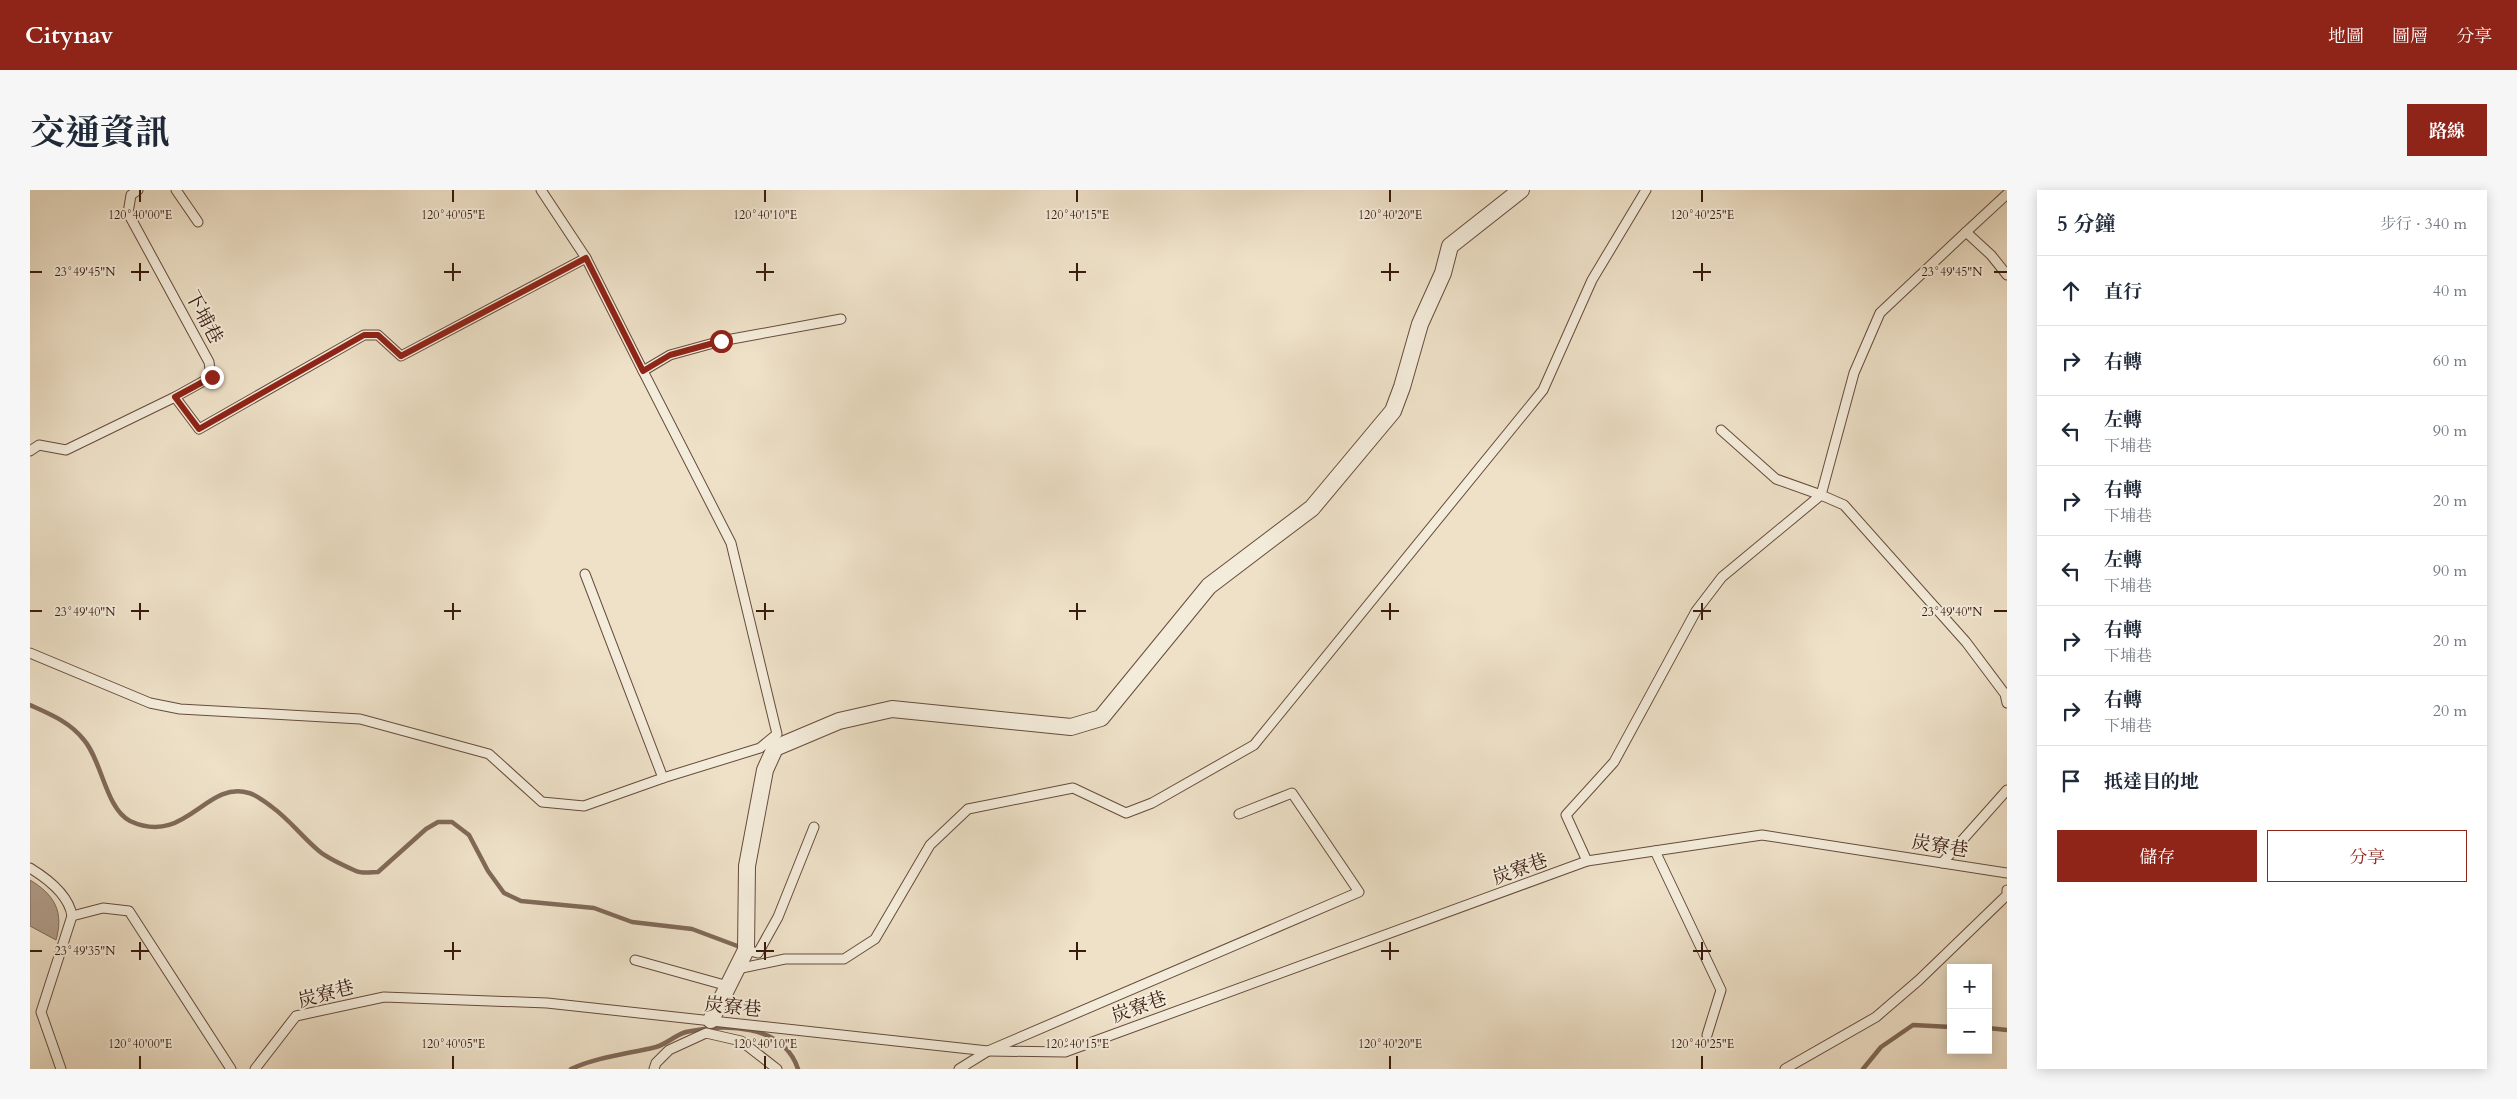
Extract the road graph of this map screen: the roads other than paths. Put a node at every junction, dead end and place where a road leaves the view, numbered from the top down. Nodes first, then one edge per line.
1 (138, 190) edge
2 (176, 190) edge
3 (541, 190) edge
4 (1521, 190) edge
5 (1646, 190) edge
6 (2007, 194) edge
7 (198, 222) dead end
8 (1966, 232) junction
9 (586, 258) junction
10 (2007, 275) edge
11 (841, 319) dead end
12 (643, 371) junction
13 (175, 397) junction
14 (1721, 430) dead end
15 (30, 451) edge
16 (1821, 496) junction
17 (585, 574) dead end
18 (30, 653) edge
19 (2007, 703) edge
20 (662, 778) junction
21 (2007, 790) edge
22 (1239, 814) dead end
23 (814, 827) dead end
24 (1655, 851) junction
25 (1588, 861) junction
26 (1942, 862) junction
27 (30, 868) edge
28 (2007, 873) edge
29 (2007, 890) edge
30 (2007, 896) edge
31 (72, 916) junction
32 (746, 950) junction
33 (635, 960) dead end
34 (736, 969) junction
35 (728, 986) junction
36 (711, 1020) junction
37 (1707, 1035) dead end
38 (988, 1051) junction
39 (61, 1069) edge
40 (231, 1069) edge
41 (255, 1069) edge
42 (654, 1069) edge
43 (777, 1069) edge
44 (959, 1069) edge
45 (1785, 1069) edge

1 - 13 lane, 下埔巷
2 - 7 lane
3 - 9 lane
4 - 32 street
5 - 34 lane
6 - 8 lane
8 - 10 lane
8 - 16 lane
9 - 12 lane
9 - 13 lane
11 - 12 lane
12 - 20 lane
13 - 15 lane
14 - 16 lane
16 - 19 lane
16 - 25 lane
17 - 20 lane
18 - 20 lane
21 - 26 lane
22 - 38 lane
23 - 32 lane
24 - 25 lane, 炭寮巷
24 - 26 lane, 炭寮巷
24 - 37 lane
25 - 38 lane, 炭寮巷
26 - 28 lane, 炭寮巷
27 - 31 lane
29 - 30 lane
30 - 45 lane
31 - 39 lane
31 - 40 lane
32 - 34 street
33 - 35 lane
34 - 35 street
35 - 36 street
36 - 38 lane, 炭寮巷
36 - 41 lane, 炭寮巷
38 - 44 lane
42 - 43 lane

